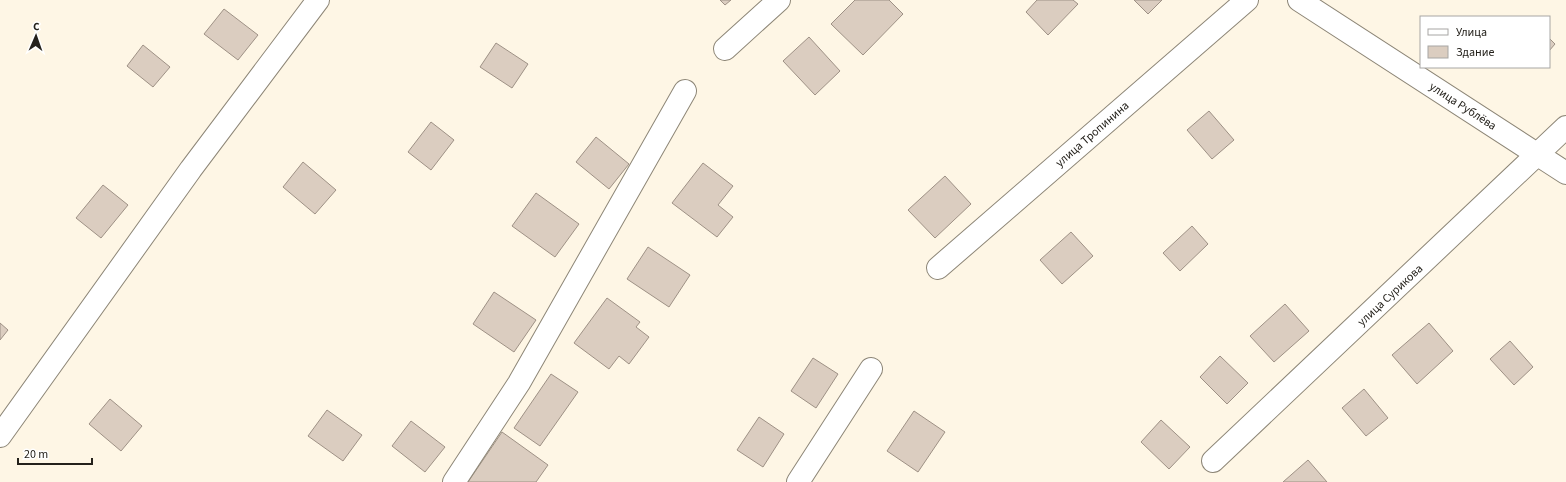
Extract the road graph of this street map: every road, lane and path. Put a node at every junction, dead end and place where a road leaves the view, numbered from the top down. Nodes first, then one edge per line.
1 (318, 0) edge
2 (779, 0) edge
3 (1247, 0) edge
4 (1299, 0) edge
5 (725, 49) dead end
6 (685, 91) dead end
7 (1566, 128) edge
8 (1539, 154) junction
9 (1566, 173) edge
10 (938, 268) dead end
11 (871, 369) dead end
12 (0, 436) edge
13 (1213, 461) dead end
14 (454, 482) edge
15 (798, 482) edge

1 - 12 street
2 - 5 street
3 - 10 street, улица Тропинина
4 - 8 street, улица Рублёва
6 - 14 street
7 - 8 street, улица Сурикова
8 - 9 street, улица Рублёва
8 - 13 street, улица Сурикова
11 - 15 street

